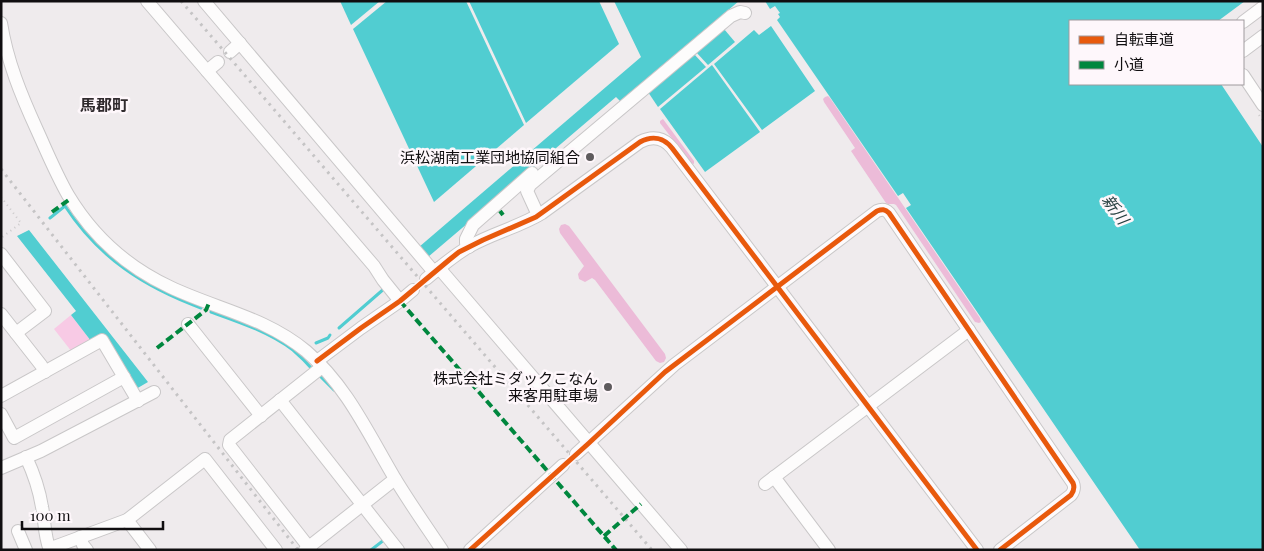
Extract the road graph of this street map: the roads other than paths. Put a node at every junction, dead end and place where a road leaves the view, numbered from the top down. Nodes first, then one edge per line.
1 (147, 1) edge
2 (204, 1) edge
3 (1263, 7) edge
4 (745, 13) dead end
5 (1244, 21) edge
6 (1, 23) edge
7 (1263, 36) edge
8 (3, 47) edge
9 (1244, 50) edge
10 (218, 62) dead end
11 (207, 71) junction
12 (1244, 76) edge
13 (1263, 105) edge
14 (606, 110) dead end
15 (538, 215) junction
16 (468, 247) junction
17 (1, 254) edge
18 (433, 273) junction
19 (777, 286) junction
20 (413, 290) dead end
21 (400, 300) junction
22 (1, 314) edge
23 (188, 324) dead end
24 (968, 330) junction
25 (16, 333) junction
26 (320, 364) junction
27 (45, 372) junction
28 (124, 377) junction
29 (154, 392) dead end
30 (1, 396) edge
31 (280, 400) junction
32 (138, 401) junction
33 (868, 406) junction
34 (1, 414) edge
35 (261, 416) junction
36 (589, 443) junction
37 (576, 454) dead end
38 (26, 457) junction
39 (563, 465) dead end
40 (1, 468) edge
41 (395, 479) junction
42 (363, 504) junction
43 (127, 520) junction
44 (18, 531) dead end
45 (80, 537) junction
46 (308, 549) edge
47 (26, 550) edge
48 (50, 550) edge
49 (87, 550) edge
50 (150, 550) edge
51 (276, 550) edge
52 (398, 550) edge
53 (442, 550) edge
54 (470, 550) edge
55 (680, 550) edge
56 (829, 550) edge
57 (977, 550) edge
58 (1000, 550) edge

1 - 11 street
2 - 18 street
3 - 5 street
4 - 15 street
6 - 8 street
7 - 9 street
8 - 26 street
10 - 11 street
11 - 21 street
12 - 13 street
14 - 16 street
15 - 16 street
15 - 19 street
16 - 18 street
17 - 25 street
18 - 36 street
19 - 24 street
19 - 33 street
19 - 36 street
20 - 21 street
21 - 26 street
22 - 25 street
23 - 35 street
24 - 33 street
24 - 58 street
25 - 27 street
26 - 31 street
26 - 41 street
27 - 28 street
27 - 30 street
28 - 32 street
28 - 34 street
29 - 32 street
31 - 35 street
31 - 42 street
32 - 38 street
33 - 56 street
33 - 57 street
35 - 46 street
36 - 37 street
36 - 55 street
38 - 40 street
38 - 48 street
39 - 54 street
41 - 42 street
41 - 53 street
42 - 46 street
42 - 52 street
43 - 45 street
43 - 50 street
43 - 51 street
44 - 47 street
45 - 48 street
45 - 49 street

